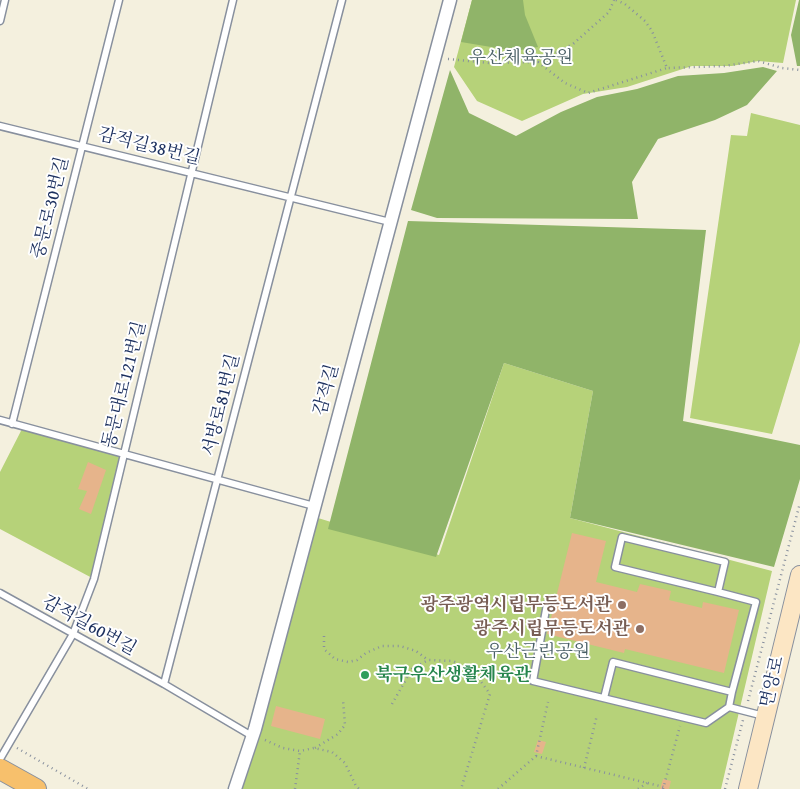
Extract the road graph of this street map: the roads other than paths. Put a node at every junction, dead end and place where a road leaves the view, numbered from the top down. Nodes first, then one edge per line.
1 (5, 0) edge
2 (119, 0) edge
3 (234, 0) edge
4 (342, 0) edge
5 (450, 0) edge
6 (0, 21) edge
7 (0, 126) edge
8 (82, 146) junction
9 (192, 173) junction
10 (291, 198) junction
11 (390, 222) junction
12 (0, 420) edge
13 (12, 424) junction
14 (124, 454) junction
15 (218, 480) junction
16 (314, 506) junction
17 (800, 575) edge
18 (718, 592) junction
19 (0, 593) edge
20 (546, 604) dead end
21 (796, 604) edge
22 (73, 634) junction
23 (164, 684) junction
24 (732, 692) junction
25 (604, 698) junction
26 (728, 707) junction
27 (765, 716) junction
28 (256, 737) junction
29 (0, 759) edge
30 (0, 769) edge
31 (36, 789) edge
32 (235, 789) edge
33 (748, 789) edge

1 - 6 lane
2 - 8 lane, 중문로30번길
3 - 9 lane, 동문대로121번길
4 - 10 lane
5 - 11 street, 감적길
7 - 8 lane, 감적길38번길
8 - 9 lane, 감적길38번길
8 - 13 lane, 중문로30번길
9 - 10 lane, 감적길38번길
9 - 14 lane, 동문대로121번길
10 - 11 lane, 감적길38번길
10 - 15 lane, 서방로81번길
11 - 16 street, 감적길
12 - 13 lane, 서방로81번길
13 - 14 lane, 서방로81번길
14 - 15 lane, 서방로81번길
14 - 22 lane, 동문대로121번길
15 - 16 lane, 서방로81번길
15 - 23 lane, 서방로81번길
16 - 28 street, 감적길
17 - 21 main road, 면앙로
18 - 18 lane
18 - 24 lane
19 - 22 lane, 감적길60번길
20 - 25 lane
21 - 27 main road, 면앙로
22 - 23 lane, 감적길60번길
22 - 29 lane, 동문대로121번길
23 - 28 lane, 감적길60번길
24 - 25 lane
24 - 26 lane
25 - 26 lane
26 - 27 lane
27 - 33 main road, 면앙로
28 - 32 street, 감적길
30 - 31 main road

